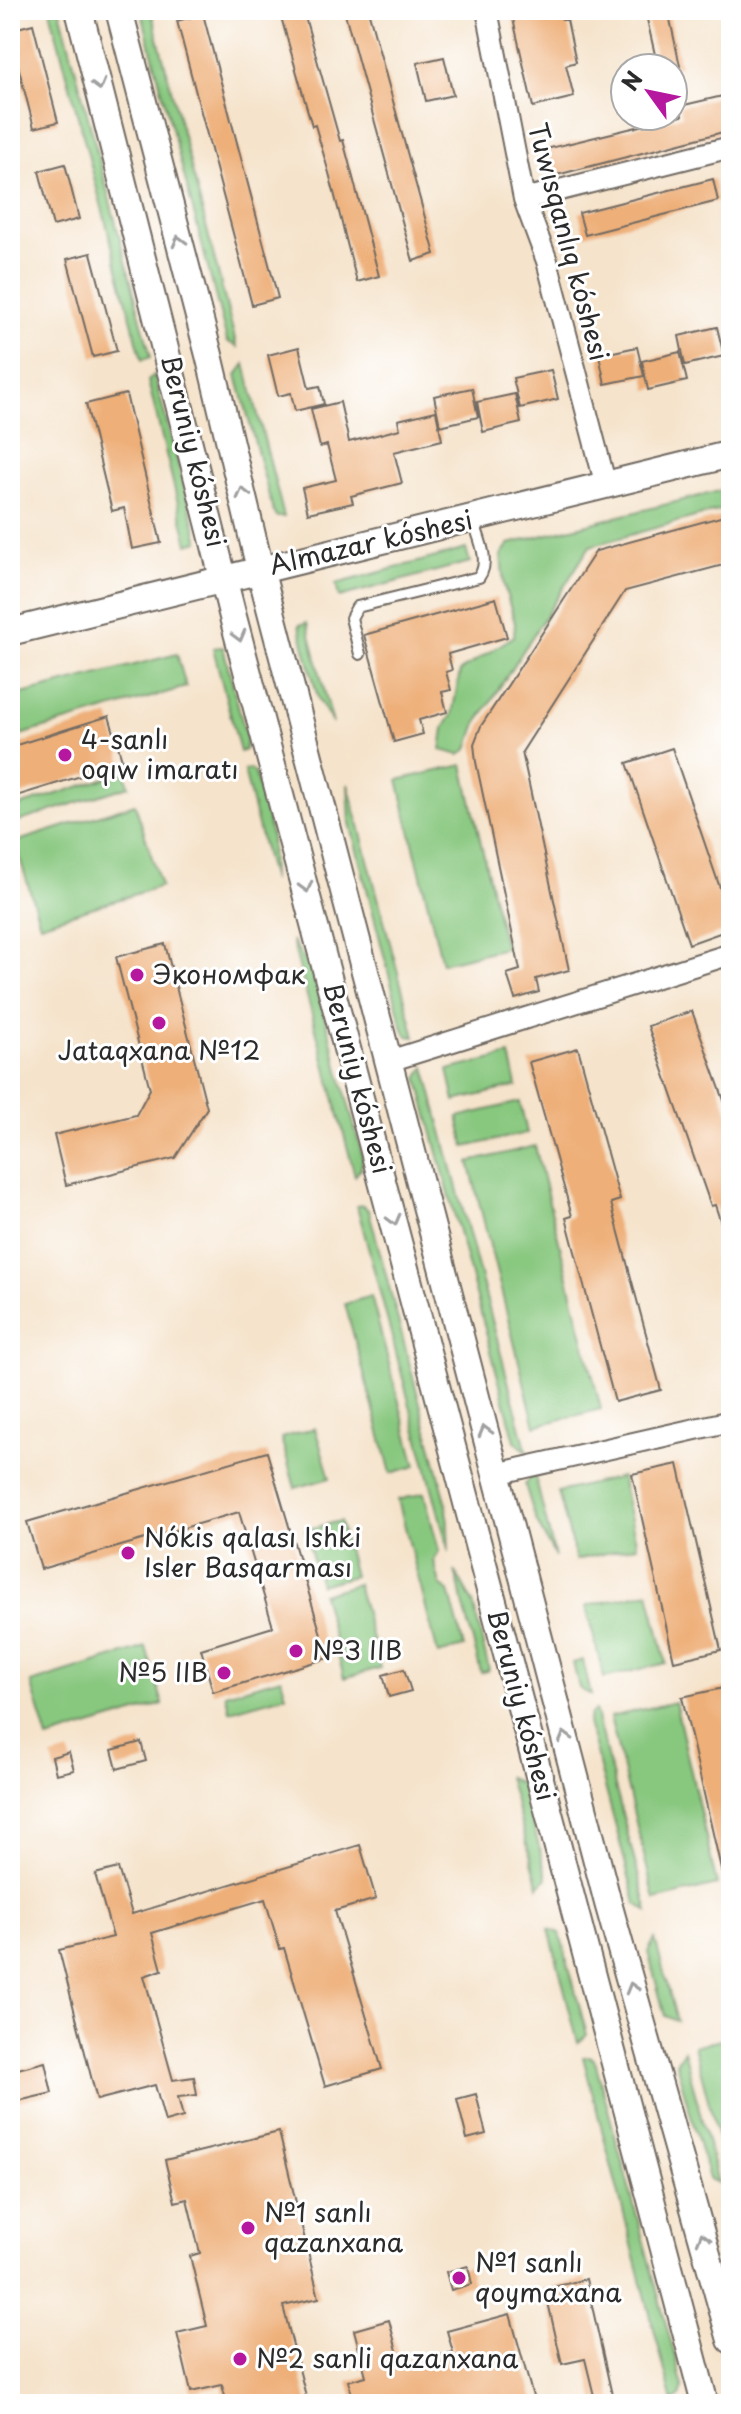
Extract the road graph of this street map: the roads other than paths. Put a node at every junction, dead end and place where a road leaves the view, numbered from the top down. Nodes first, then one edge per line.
1 (79, 10) edge
2 (119, 10) edge
3 (487, 10) edge
4 (731, 147) edge
5 (524, 199) junction
6 (731, 454) edge
7 (606, 486) junction
8 (473, 519) junction
9 (260, 569) junction
10 (225, 579) junction
11 (10, 632) edge
12 (360, 654) dead end
13 (731, 954) edge
14 (389, 1061) junction
15 (731, 1421) edge
16 (496, 1474) junction
17 (608, 1903) junction
18 (577, 1913) junction
19 (731, 2340) edge
20 (705, 2404) edge

1 -> 10 street, Beruniy kóshesi
9 -> 2 street, Beruniy kóshesi
3 - 5 street, Tuwısqanlıq kóshesi
4 - 5 street
5 - 7 street, Tuwısqanlıq kóshesi
6 - 7 street, Almazar kóshesi
7 - 8 street, Almazar kóshesi
8 - 9 street, Almazar kóshesi
8 - 12 lane
9 - 10 street, Almazar kóshesi
9 - 14 street, Beruniy kóshesi
10 - 11 street, Almazar kóshesi
10 -> 18 street, Beruniy kóshesi
13 - 14 street
16 -> 14 street, Beruniy kóshesi
15 - 16 street
17 -> 16 street, Beruniy kóshesi
17 - 18 street
19 -> 17 street, Beruniy kóshesi
18 - 20 street, Beruniy kóshesi

